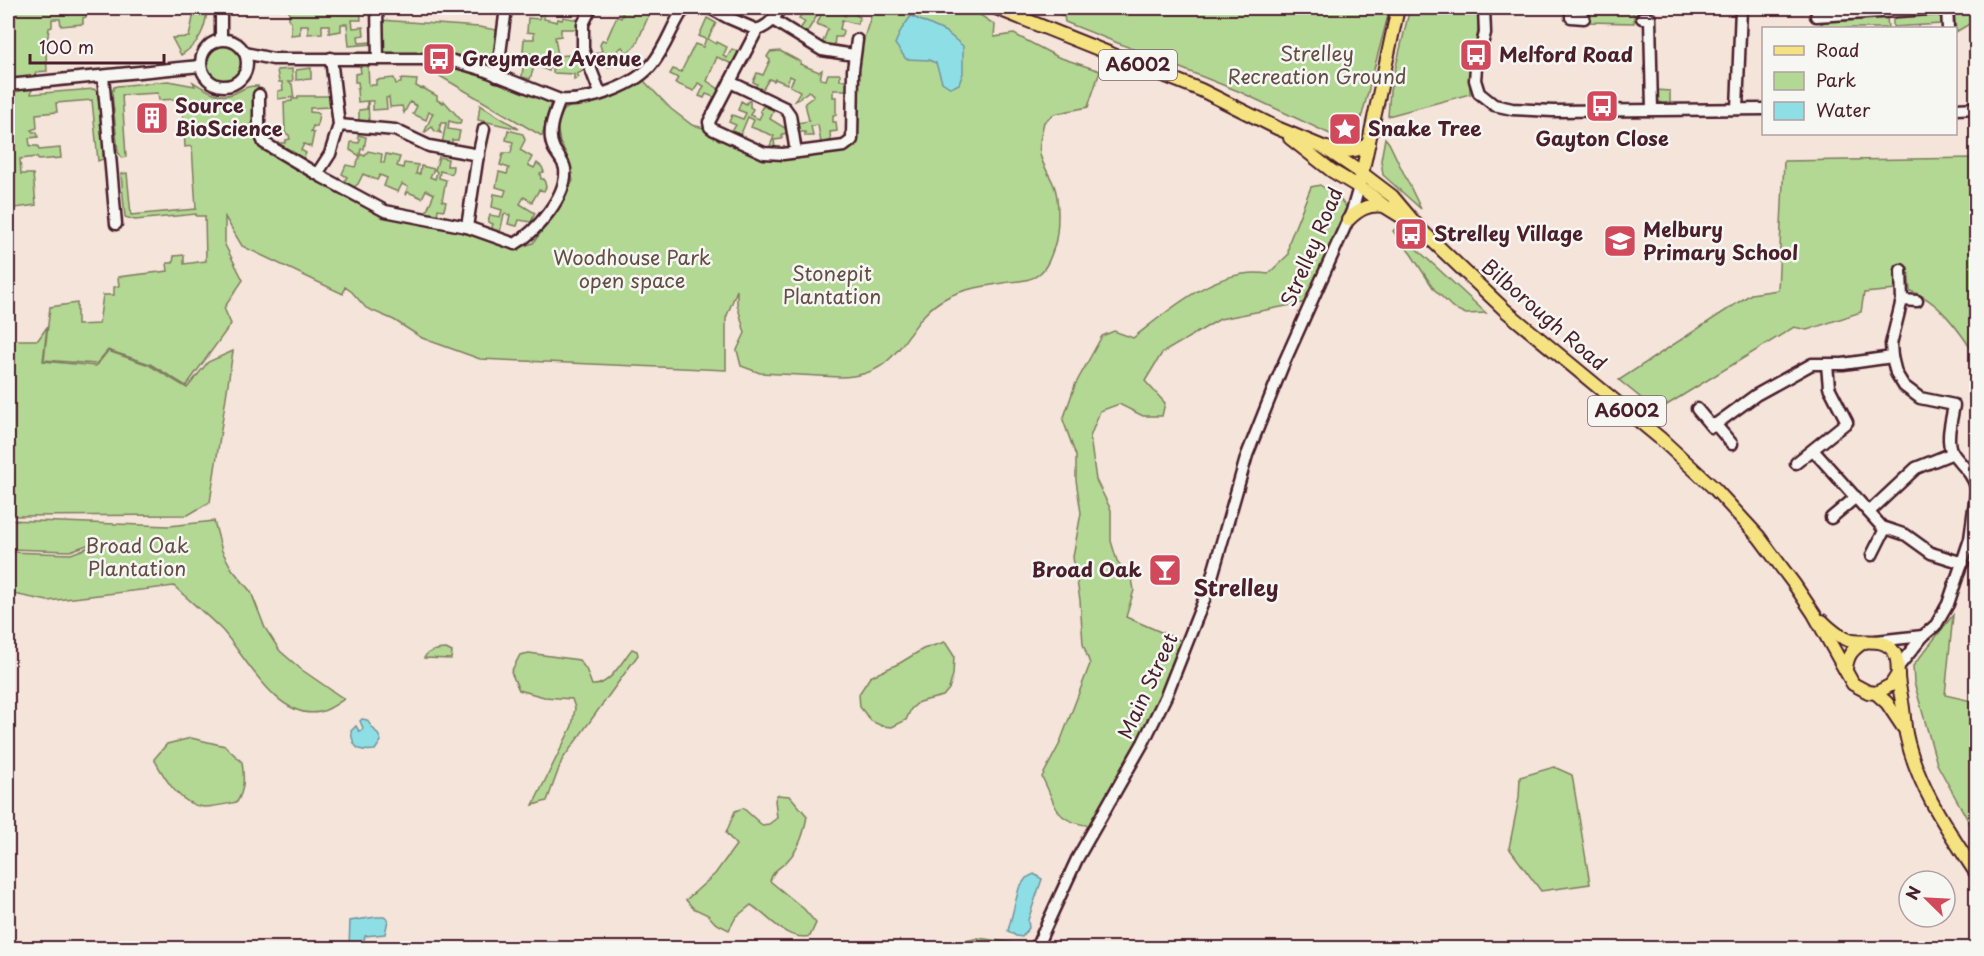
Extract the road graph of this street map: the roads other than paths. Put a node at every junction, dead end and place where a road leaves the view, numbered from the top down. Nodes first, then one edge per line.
1 (221, 8) edge
2 (377, 8) edge
3 (506, 8) edge
4 (591, 8) edge
5 (687, 8) edge
6 (710, 8) edge
7 (780, 8) edge
8 (996, 8) edge
9 (1398, 8) edge
10 (1484, 8) edge
11 (1570, 8) edge
12 (1742, 8) edge
13 (1947, 8) edge
14 (1816, 16) dead end
15 (1584, 18) dead end
16 (1642, 18) dead end
17 (773, 20) junction
18 (1948, 27) edge
19 (757, 30) junction
20 (221, 39) junction
21 (857, 40) dead end
22 (245, 53) junction
23 (855, 55) junction
24 (331, 58) junction
25 (273, 59) junction
26 (378, 59) junction
27 (200, 66) junction
28 (246, 70) junction
29 (103, 76) junction
30 (497, 76) junction
31 (730, 82) junction
32 (8, 85) edge
33 (600, 93) junction
34 (259, 94) dead end
35 (560, 100) junction
36 (1977, 108) edge
37 (1737, 109) junction
38 (1762, 109) edge
39 (1957, 109) edge
40 (1652, 110) junction
41 (339, 124) junction
42 (1277, 128) junction
43 (484, 129) dead end
44 (1369, 142) junction
45 (1323, 147) junction
46 (796, 152) junction
47 (479, 154) junction
48 (317, 174) junction
49 (1363, 174) junction
50 (1359, 187) junction
51 (1384, 206) junction
52 (1348, 220) junction
53 (116, 224) dead end
54 (467, 227) junction
55 (1419, 228) junction
56 (1901, 270) dead end
57 (1902, 300) junction
58 (1917, 301) dead end
59 (1892, 357) junction
60 (1827, 365) junction
61 (1697, 409) dead end
62 (1715, 424) junction
63 (1259, 425) joint
64 (1732, 444) dead end
65 (1813, 450) junction
66 (1953, 453) junction
67 (1796, 463) dead end
68 (1977, 487) edge
69 (1977, 493) edge
70 (1856, 497) junction
71 (1869, 512) junction
72 (1831, 519) dead end
73 (1885, 529) junction
74 (1872, 555) dead end
75 (1963, 563) junction
76 (1814, 614) junction
77 (1923, 636) junction
78 (1870, 642) junction
79 (1846, 669) junction
80 (1898, 671) junction
81 (1876, 693) junction
82 (1906, 734) junction
83 (1977, 873) edge
84 (1036, 948) edge

1 - 20 street
2 - 26 street
3 - 30 street
4 - 33 street
5 - 33 street
6 - 19 street
7 - 17 street
8 - 42 main road, A6002
9 - 44 main road, Strelley Road
10 - 40 street
11 - 15 street
12 - 37 street
13 - 14 street
13 - 18 street
16 - 40 street
17 - 19 street
17 - 23 street
19 - 31 street
20 - 22 street
20 - 27 street
21 - 23 street
22 - 25 street
22 - 28 street
23 - 46 street
24 - 25 street
24 - 26 street
24 - 41 street
25 - 28 street
26 - 30 street
27 - 28 street
27 - 29 street
29 - 32 street
29 - 53 street
30 - 35 street
31 - 46 street
31 - 46 street
33 - 35 street
34 - 48 street
35 - 54 street
36 - 39 street
37 - 38 street
37 - 40 street
41 - 47 street
41 - 48 street
42 - 45 main road, A6002
42 - 50 main road, A6002
43 - 47 street
44 - 45 main road, A6002
44 - 49 main road, Strelley Road
45 - 49 main road, A6002
47 - 54 street
48 - 54 street
49 - 50 main road, Strelley Road
49 - 55 main road, Bilborough Road / A6002
50 - 51 main road, Bilborough Road / A6002
50 - 52 street, Strelley Road
51 - 52 main road
51 - 55 main road, Bilborough Road / A6002
52 - 63 street, Strelley Road
55 - 76 main road, Bilborough Road / A6002
56 - 57 street
57 - 58 street
57 - 59 street
59 - 60 street
59 - 66 street
60 - 62 street
60 - 65 street
61 - 62 street
62 - 64 street
63 - 84 street, Main Street
65 - 67 street
65 - 70 street
66 - 68 street
66 - 71 street
69 - 75 street
70 - 71 street
70 - 72 street
71 - 73 street
73 - 74 street
73 - 75 street
75 - 77 street
76 - 78 main road, Bilborough Road / A6002
76 - 79 main road, Bilborough Road / A6002
77 - 78 street
77 - 80 street
78 - 79 main road
78 - 80 main road, Bilborough Road / A6002
79 - 81 main road, Bilborough Road / A6002
80 - 81 main road
80 - 82 main road, Bilborough Road / A6002
81 - 82 main road, Bilborough Road / A6002
82 - 83 main road, Bilborough Road / A6002

